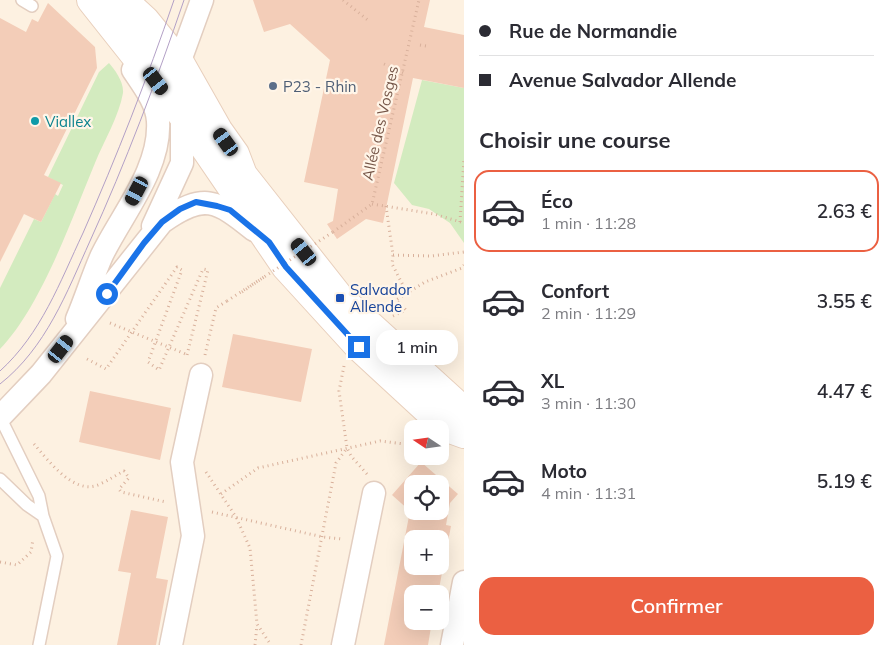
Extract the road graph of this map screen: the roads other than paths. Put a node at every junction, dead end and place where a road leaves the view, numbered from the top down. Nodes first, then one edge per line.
1 (107, 6) edge
2 (198, 10) edge
3 (155, 32) junction
4 (180, 63) junction
5 (169, 111) junction
6 (183, 152) junction
7 (210, 155) junction
8 (149, 168) junction
9 (243, 175) junction
10 (269, 242) junction
11 (144, 243) junction
12 (71, 336) junction
13 (201, 375) road end
14 (464, 411) edge
15 (0, 417) edge
16 (464, 434) edge
17 (0, 479) edge
18 (374, 493) road end
19 (45, 522) junction
20 (464, 582) edge
21 (39, 645) edge
22 (171, 645) edge
23 (343, 645) edge
24 (452, 645) edge

1 - 3 street
1 - 4 street
1 - 5 street
2 - 3 street
2 - 4 street
3 - 4 street
4 - 5 street
4 - 9 street
5 - 6 street
5 - 7 street
5 - 8 street
6 - 7 street
6 - 8 street
6 - 11 street
7 - 9 street
7 - 10 street
8 - 12 street
9 - 14 street
10 - 11 street
10 - 16 street
11 - 12 street
12 - 15 street
13 - 22 street
15 - 19 lane
17 - 19 lane
18 - 23 street
19 - 21 lane
20 - 24 street

